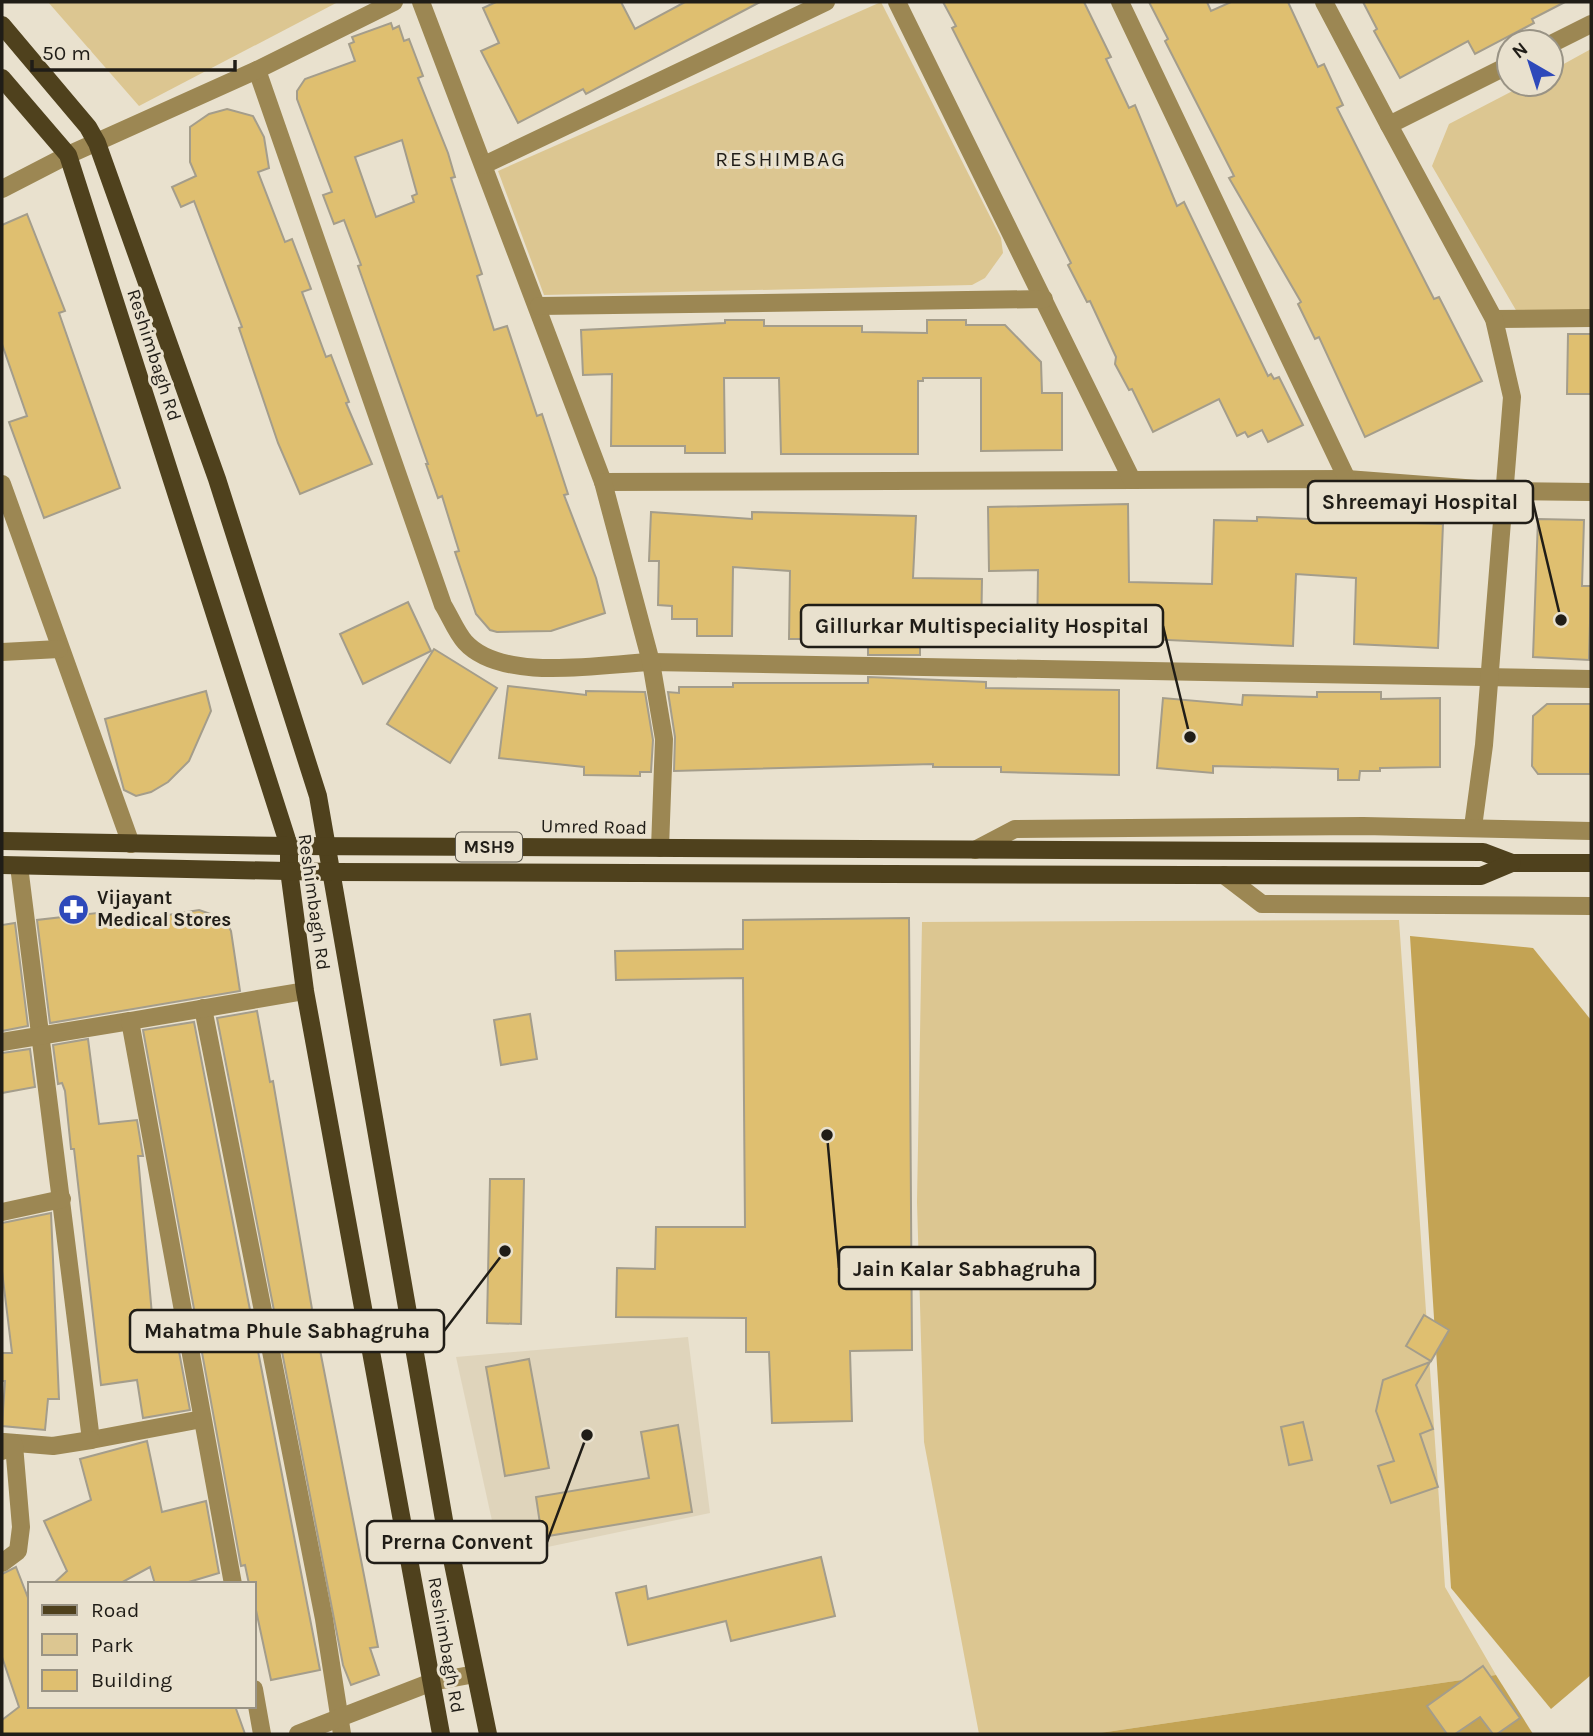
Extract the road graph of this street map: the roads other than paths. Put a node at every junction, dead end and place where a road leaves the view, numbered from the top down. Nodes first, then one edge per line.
1 (394, 2) edge
2 (421, 2) edge
3 (826, 2) edge
4 (897, 2) edge
5 (1121, 2) edge
6 (1324, 2) edge
7 (1591, 23) edge
8 (2, 25) edge
9 (1565, 37) edge
10 (257, 70) junction
11 (1495, 72) edge
12 (2, 78) edge
13 (1389, 125) junction
14 (97, 143) junction
15 (68, 155) junction
16 (484, 165) junction
17 (2, 189) edge
18 (1044, 299) junction
19 (539, 306) junction
20 (1591, 318) edge
21 (1494, 319) junction
22 (1347, 479) junction
23 (1132, 480) junction
24 (603, 482) junction
25 (2, 484) edge
26 (1504, 491) junction
27 (1591, 492) edge
28 (59, 649) junction
29 (2, 652) edge
30 (651, 662) junction
31 (1488, 679) junction
32 (1591, 679) edge
33 (1473, 827) junction
34 (1591, 831) edge
35 (2, 841) edge
36 (131, 844) junction
37 (328, 845) junction
38 (289, 846) junction
39 (660, 848) junction
40 (828, 849) junction
41 (975, 850) junction
42 (1512, 863) junction
43 (1591, 863) edge
44 (11, 865) edge
45 (135, 867) junction
46 (289, 870) junction
47 (332, 872) junction
48 (828, 872) junction
49 (1224, 875) junction
50 (1591, 906) edge
51 (305, 991) junction
52 (203, 1008) junction
53 (130, 1021) junction
54 (41, 1035) junction
55 (2, 1042) edge
56 (62, 1199) junction
57 (2, 1212) edge
58 (202, 1419) junction
59 (91, 1440) junction
60 (6, 1446) edge
61 (2, 1563) edge
62 (233, 1582) edge
63 (475, 1674) junction
64 (432, 1682) junction
65 (256, 1700) edge
66 (339, 1716) junction
67 (262, 1734) edge
68 (298, 1734) edge
69 (342, 1734) edge
70 (441, 1734) edge
71 (488, 1734) edge

1 - 10 street
2 - 16 street
3 - 16 street
4 - 18 street
5 - 22 street
6 - 13 street
7 - 9 street
8 - 14 main road
10 - 14 street
10 - 30 street
11 - 13 street
12 - 15 main road, Reshimbagh Rd
13 - 21 street
14 - 15 street
14 - 37 main road
15 - 17 street
15 - 38 main road, Reshimbagh Rd
16 - 19 street
18 - 19 street
18 - 23 street
19 - 24 street
20 - 21 street
21 - 26 street
22 - 23 street
22 - 26 street
23 - 24 street
24 - 30 street
25 - 28 street
26 - 27 street
26 - 31 street
28 - 29 street
28 - 36 street
30 - 31 street
30 - 39 street
31 - 32 street
31 - 33 street
33 - 34 street
33 - 41 street
35 - 36 main road, Umred Road / MSH9
36 - 38 main road, Umred Road / MSH9
36 - 45 main road
37 - 38 main road, Umred Road / MSH9
37 - 39 main road, Umred Road / MSH9
37 - 47 main road
38 - 46 main road, Reshimbagh Rd
39 - 40 main road, Umred Road / MSH9
40 - 41 main road, Umred Road / MSH9
40 - 48 main road
41 - 42 main road, Umred Road
42 - 43 main road
42 - 49 main road
44 - 45 main road
44 - 54 street
45 - 46 main road
46 - 47 main road
46 - 51 main road, Reshimbagh Rd
47 - 48 main road
47 - 63 main road
48 - 49 main road
49 - 50 street
51 - 52 street
51 - 64 main road, Reshimbagh Rd
52 - 53 street
52 - 66 street
53 - 54 street
53 - 58 street
54 - 55 street
54 - 56 street
56 - 57 street
56 - 59 street
58 - 59 street
58 - 62 street
59 - 60 street
60 - 61 street
63 - 64 street
63 - 71 main road
64 - 66 street
64 - 70 main road, Reshimbagh Rd
65 - 67 street
66 - 68 street
66 - 69 street

